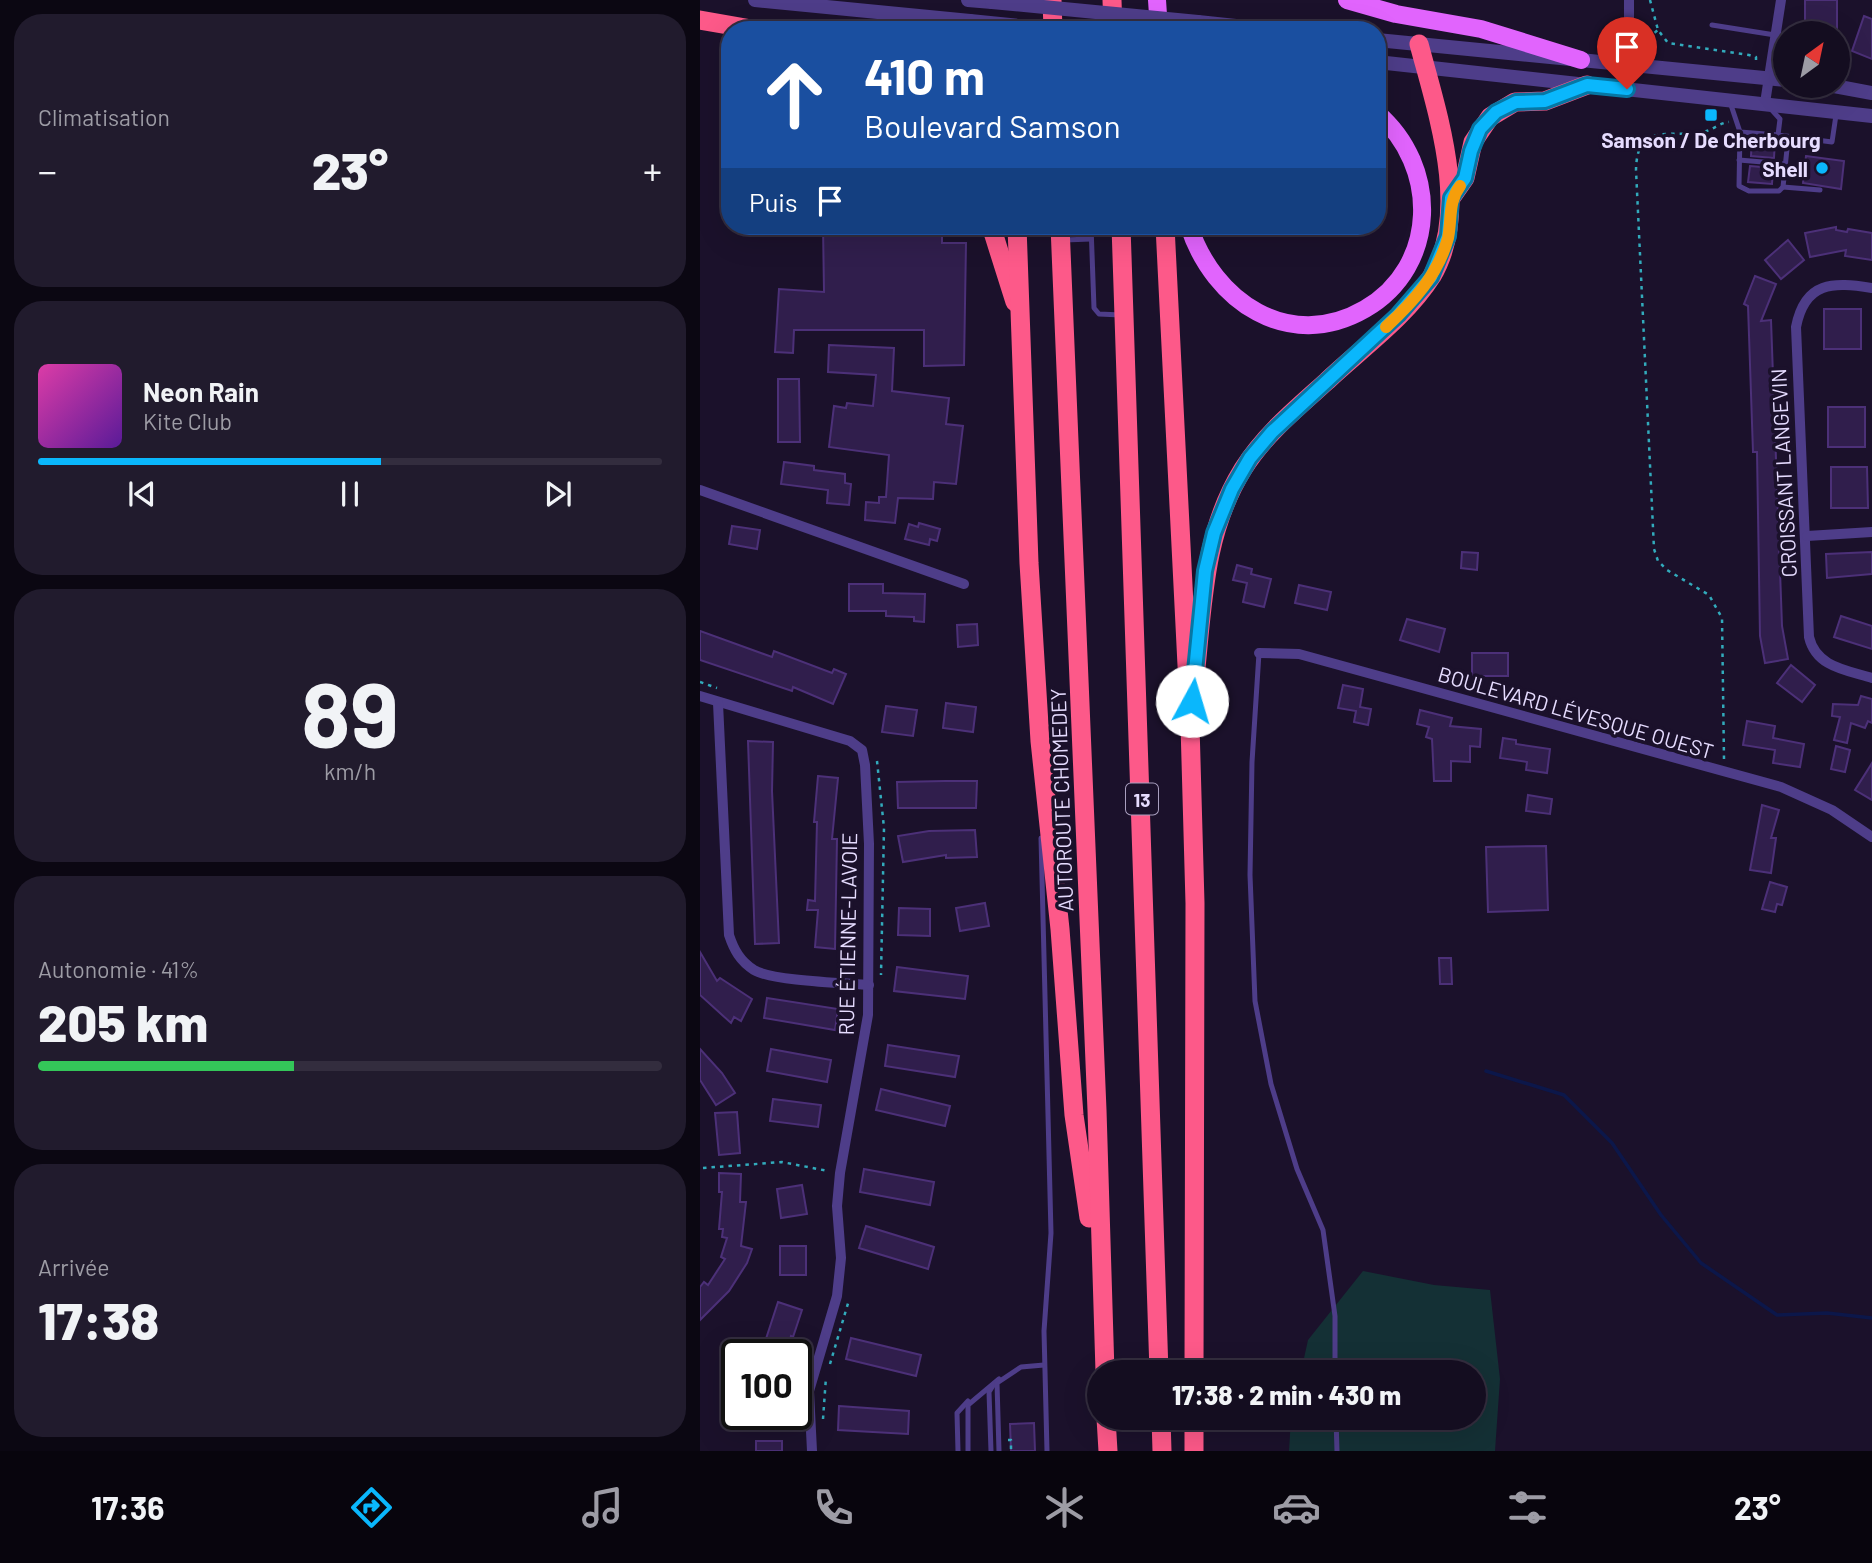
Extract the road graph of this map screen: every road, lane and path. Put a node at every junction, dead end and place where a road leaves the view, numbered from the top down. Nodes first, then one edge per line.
1 (755, 0) edge
2 (968, 0) edge
3 (1008, 0) edge
4 (1052, 0) edge
5 (1112, 0) edge
6 (1157, 0) edge
7 (1347, 0) edge
8 (1629, 0) edge
9 (1650, 0) edge
10 (1781, 0) edge
11 (700, 20) edge
12 (970, 21) edge
13 (1009, 21) edge
14 (1055, 21) edge
15 (1113, 21) edge
16 (1158, 21) edge
17 (1188, 21) edge
18 (1777, 21) edge
19 (721, 24) edge
20 (1712, 25) dead end
21 (1658, 30) junction
22 (1773, 35) edge
23 (1651, 36) dead end
24 (1386, 41) edge
25 (1419, 44) junction
26 (1773, 47) edge
27 (1756, 57) dead end
28 (1581, 60) junction
29 (1386, 63) edge
30 (1629, 64) junction
31 (1425, 67) junction
32 (1768, 78) junction
33 (1773, 79) edge
34 (1587, 85) junction
35 (1850, 89) edge
36 (1872, 93) edge
37 (1729, 99) junction
38 (1765, 103) junction
39 (1837, 111) junction
40 (1872, 116) edge
41 (1386, 121) edge
42 (1726, 122) dead end
43 (1740, 132) junction
44 (1778, 135) junction
45 (1739, 160) junction
46 (1785, 164) junction
47 (1783, 187) junction
48 (1820, 190) dead end
49 (1451, 198) junction
50 (993, 235) edge
51 (1017, 235) edge
52 (1061, 235) edge
53 (1071, 235) edge
54 (1091, 235) edge
55 (1121, 235) edge
56 (1165, 235) edge
57 (1192, 235) edge
58 (1091, 239) junction
59 (1872, 288) edge
60 (1124, 315) junction
61 (1020, 316) junction
62 (700, 490) edge
63 (1872, 532) edge
64 (1807, 536) junction
65 (964, 584) dead end
66 (1259, 653) joint
67 (1872, 678) edge
68 (700, 682) edge
69 (723, 690) dead end
70 (700, 696) edge
71 (718, 703) junction
72 (1190, 725) junction
73 (1040, 741) junction
74 (875, 755) dead end
75 (1724, 766) dead end
76 (1872, 837) edge
77 (875, 985) junction
78 (703, 1168) dead end
79 (840, 1173) junction
80 (849, 1297) dead end
81 (1102, 1306) junction
82 (1104, 1360) edge
83 (1160, 1360) edge
84 (1194, 1360) edge
85 (1335, 1360) edge
86 (1044, 1365) junction
87 (1004, 1376) junction
88 (979, 1393) junction
89 (823, 1422) dead end
90 (1107, 1430) edge
91 (1161, 1430) edge
92 (1194, 1430) edge
93 (1336, 1430) edge
94 (1011, 1440) dead end
95 (812, 1451) edge
96 (958, 1451) edge
97 (968, 1451) edge
98 (991, 1451) edge
99 (999, 1451) edge
100 (1011, 1451) edge
101 (1047, 1451) edge
102 (1108, 1451) edge
103 (1161, 1451) edge
104 (1194, 1451) edge
105 (1337, 1451) edge

1 - 12 street, bridge
2 - 17 street, bridge
3 - 13 highway
4 - 14 highway
5 - 15 highway
6 - 16 main road
7 - 28 main road
8 - 30 street
9 - 21 path
10 - 18 street
11 - 19 highway
20 - 22 lane
21 - 23 path
21 - 27 path
24 - 25 street
25 - 28 street
25 - 31 highway
26 - 32 street
28 - 30 street
29 - 31 street
30 - 32 street
31 - 34 street
31 - 49 highway
32 - 33 street
32 - 38 street
34 - 37 street
34 - 49 highway
35 - 36 street
37 - 38 street
37 - 43 lane
38 - 39 street
38 - 44 lane
39 - 40 street
39 - 44 lane
41 - 57 main road
42 - 75 path
43 - 44 lane
43 - 45 lane
44 - 46 lane
45 - 46 lane
45 - 47 lane
46 - 47 lane
47 - 48 lane
49 - 72 highway
50 - 61 highway
51 - 61 highway
52 - 81 highway, AUTOROUTE CHOMEDEY
53 - 58 lane
54 - 58 lane
55 - 60 highway, 13
56 - 72 highway
58 - 60 lane
59 - 64 street, CROISSANT LANGEVIN
60 - 83 highway, 13
61 - 73 highway
62 - 65 street
63 - 64 street
64 - 67 street, CROISSANT LANGEVIN
66 - 76 street, BOULEVARD LÉVESQUE OUEST
66 - 85 lane
68 - 69 path
70 - 71 street, RUE ÉTIENNE-LAVOIE
71 - 77 street, RUE ÉTIENNE-LAVOIE
71 - 77 street
72 - 84 highway
73 - 81 highway
73 - 86 lane
74 - 77 path
77 - 79 street, RUE ÉTIENNE-LAVOIE
78 - 79 path
79 - 95 street, RUE ÉTIENNE-LAVOIE
80 - 89 path
81 - 82 highway, AUTOROUTE CHOMEDEY
86 - 87 lane
86 - 101 lane
87 - 88 lane
87 - 98 lane
87 - 99 lane
88 - 96 lane
88 - 97 lane
90 - 102 highway
91 - 103 highway
92 - 104 highway
93 - 105 lane
94 - 100 path

